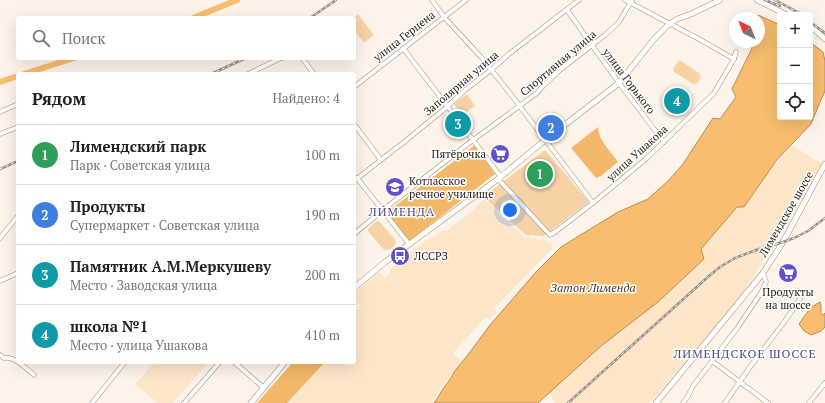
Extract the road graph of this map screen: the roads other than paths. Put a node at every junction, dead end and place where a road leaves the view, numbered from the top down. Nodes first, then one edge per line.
1 (432, 0) edge
2 (466, 0) edge
3 (579, 0) edge
4 (625, 0) edge
5 (720, 0) edge
6 (757, 0) edge
7 (631, 1) edge
8 (567, 10) junction
9 (781, 12) edge
10 (444, 17) junction
11 (669, 24) junction
12 (813, 29) edge
13 (825, 39) edge
14 (592, 46) junction
15 (404, 48) junction
16 (736, 52) dead end
17 (734, 59) junction
18 (278, 60) edge
19 (304, 60) edge
20 (491, 70) junction
21 (252, 72) edge
22 (312, 72) edge
23 (619, 83) junction
24 (356, 84) edge
25 (16, 105) edge
26 (520, 106) junction
27 (447, 107) junction
28 (0, 112) edge
29 (356, 127) edge
30 (16, 128) edge
31 (0, 134) edge
32 (474, 140) junction
33 (545, 140) junction
34 (664, 142) junction
35 (380, 160) junction
36 (825, 164) edge
37 (500, 178) junction
38 (356, 180) edge
39 (593, 203) junction
40 (382, 210) junction
41 (16, 222) edge
42 (356, 232) edge
43 (0, 238) edge
44 (409, 244) junction
45 (763, 273) junction
46 (16, 275) edge
47 (0, 281) edge
48 (356, 286) edge
49 (800, 299) dead end
50 (0, 355) edge
51 (16, 361) edge
52 (712, 361) junction
53 (20, 364) edge
54 (123, 364) edge
55 (218, 364) edge
56 (236, 364) edge
57 (283, 364) edge
58 (34, 375) dead end
59 (739, 382) junction
60 (825, 383) edge
61 (264, 388) junction
62 (92, 403) edge
63 (184, 403) edge
64 (251, 403) edge
65 (656, 403) edge
66 (683, 403) edge
67 (725, 403) edge
68 (768, 403) edge
69 (809, 403) edge

1 - 10 street
2 - 10 street, улица Герцена
3 - 8 street, Заполярная улица
4 - 7 street
5 - 11 main road
6 - 9 main road
7 - 11 street
7 - 14 street, Спортивная улица
8 - 14 street, улица Горького
8 - 20 street, Заполярная улица
10 - 15 street, улица Герцена
10 - 20 street
11 - 17 street
11 - 23 main road
12 - 13 main road
14 - 23 street, улица Горького
14 - 26 street, Спортивная улица
15 - 24 street, улица Герцена
15 - 27 street
16 - 17 street, улица Ушакова
17 - 34 street, улица Ушакова
18 - 21 street
19 - 22 street
20 - 26 street
20 - 27 street, Заполярная улица
23 - 33 main road
23 - 34 street, улица Горького
25 - 28 street
26 - 32 street, Спортивная улица
26 - 33 street
27 - 32 street
27 - 35 street, Заполярная улица
29 - 35 street
30 - 31 street
32 - 37 street
32 - 40 street, Спортивная улица
33 - 37 main road
33 - 39 street
34 - 39 street, улица Ушакова
35 - 38 street, Заполярная улица
36 - 45 main road, Лимендское шоссе
37 - 39 street, улица Ушакова
37 - 44 main road
38 - 40 street
40 - 42 street, Спортивная улица
40 - 44 street
41 - 43 street
44 - 48 main road
45 - 52 street, Лимендское шоссе
45 - 65 main road, Лимендское шоссе
46 - 47 street
49 - 59 street
50 - 51 street
52 - 59 street
52 - 66 street, Лимендское шоссе
53 - 58 street
54 - 62 street
55 - 63 street
56 - 61 street
57 - 61 main road
59 - 67 street
59 - 68 street
60 - 69 street
61 - 64 main road

